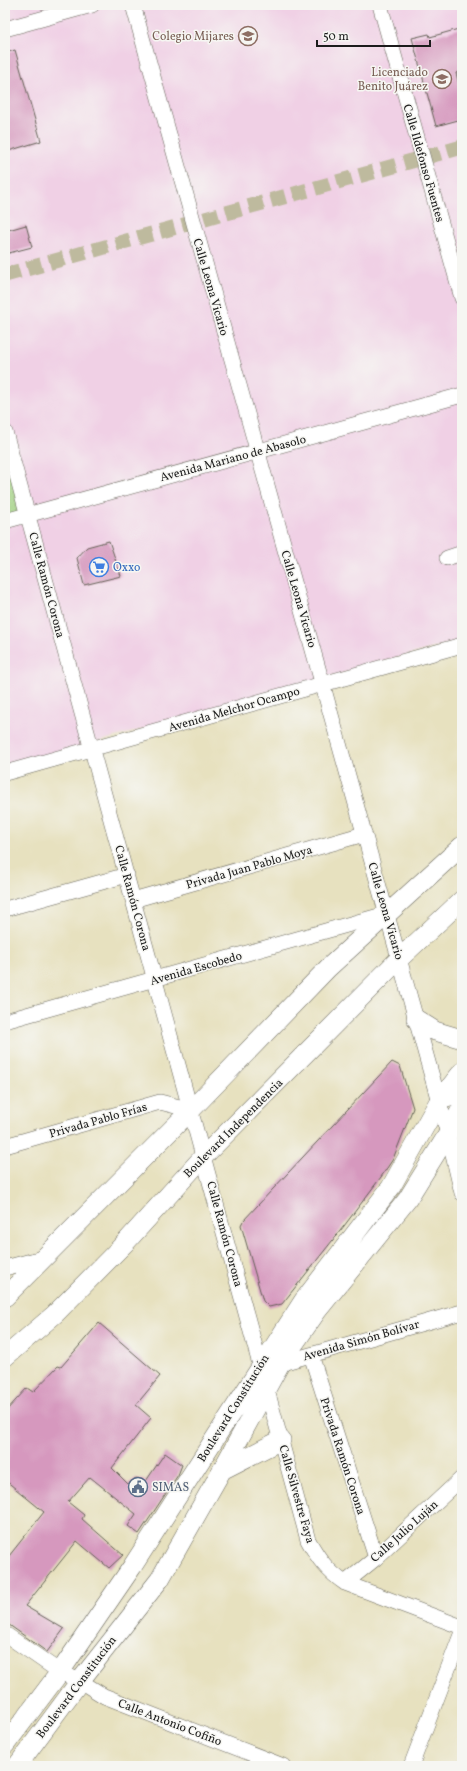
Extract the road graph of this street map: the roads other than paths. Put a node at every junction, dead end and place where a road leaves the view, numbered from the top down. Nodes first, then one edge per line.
1 (92, 5) edge
2 (133, 5) edge
3 (380, 5) edge
4 (5, 29) edge
5 (462, 298) edge
6 (462, 395) edge
7 (5, 432) edge
8 (258, 452) junction
9 (28, 515) junction
10 (5, 521) edge
11 (462, 553) edge
12 (447, 558) dead end
13 (462, 645) edge
14 (323, 684) junction
15 (92, 748) junction
16 (5, 773) edge
17 (364, 834) junction
18 (462, 846) edge
19 (127, 875) junction
20 (133, 900) junction
21 (462, 900) edge
22 (5, 909) edge
23 (387, 914) junction
24 (399, 959) junction
25 (155, 979) junction
26 (416, 1019) junction
27 (5, 1021) edge
28 (462, 1039) edge
29 (462, 1072) edge
30 (462, 1095) edge
31 (439, 1101) junction
32 (462, 1107) edge
33 (191, 1110) junction
34 (448, 1134) junction
35 (5, 1146) edge
36 (204, 1156) junction
37 (462, 1193) edge
38 (47, 1257) junction
39 (5, 1268) edge
40 (5, 1297) edge
41 (462, 1312) edge
42 (311, 1355) junction
43 (5, 1357) edge
44 (261, 1364) junction
45 (280, 1364) junction
46 (267, 1386) junction
47 (281, 1440) junction
48 (222, 1470) junction
49 (462, 1478) edge
50 (376, 1558) junction
51 (345, 1582) junction
52 (462, 1627) edge
53 (462, 1632) edge
54 (5, 1634) edge
55 (60, 1672) junction
56 (80, 1681) junction
57 (5, 1745) edge
58 (17, 1766) edge
59 (282, 1766) edge
60 (411, 1766) edge

1 - 4 street
2 - 8 street, Calle Leona Vicario
3 - 5 street, Calle Ildefonso Fuentes
6 - 8 street, Avenida Mariano de Abasolo
7 - 9 street, Calle Ramón Corona
8 - 9 street, Avenida Mariano de Abasolo
8 - 14 street, Calle Leona Vicario
9 - 10 street, Avenida Mariano de Abasolo
9 - 15 street, Calle Ramón Corona
11 - 12 street
13 - 14 street, Avenida Melchor Ocampo
14 - 15 street, Avenida Melchor Ocampo
14 - 17 street, Calle Leona Vicario
15 - 16 street, Avenida Melchor Ocampo
15 - 19 street, Calle Ramón Corona
17 - 20 street, Privada Juan Pablo Moya
17 - 23 street, Calle Leona Vicario
18 - 23 main road
19 - 20 street, Calle Ramón Corona
19 - 22 street
20 - 25 street, Calle Ramón Corona
21 - 24 main road, Boulevard Independencia
23 - 24 street, Calle Leona Vicario
23 - 25 street, Avenida Escobedo
23 - 33 main road
24 - 26 street, Calle Leona Vicario
24 - 36 main road, Boulevard Independencia
25 - 27 street, Avenida Escobedo
25 - 33 street, Calle Ramón Corona
26 - 28 main road
26 - 31 street, Calle Leona Vicario
29 - 31 main road, Boulevard Constitución
30 - 31 street
31 - 34 street, Calle Leona Vicario
31 - 44 main road, Boulevard Constitución
32 - 34 main road, Boulevard Constitución
33 - 35 street, Privada Pablo Frías
33 - 36 street, Calle Ramón Corona
33 - 38 main road
34 - 37 street, Calle Leona Vicario
34 - 45 main road, Boulevard Constitución
36 - 43 main road, Boulevard Independencia
36 - 44 street, Calle Ramón Corona
38 - 39 street
38 - 40 main road
41 - 42 street, Avenida Simón Bolívar
42 - 45 street, Avenida Simón Bolívar
42 - 50 street, Privada Ramón Corona
44 - 45 street, Avenida Simón Bolívar
44 - 46 street, Calle Silvestre Faya
44 - 55 main road, Boulevard Constitución
45 - 46 main road, Boulevard Constitución
46 - 47 street, Calle Silvestre Faya
46 - 48 main road, Boulevard Constitución
47 - 48 main road
47 - 51 street, Calle Silvestre Faya
48 - 56 main road, Boulevard Constitución
49 - 50 street, Calle Julio Luján
50 - 51 street, Calle Julio Luján
51 - 52 street, Calle Silvestre Faya
53 - 60 street
54 - 55 street, Calle Antonio Cofiño
55 - 56 street, Calle Antonio Cofiño
55 - 57 main road, Boulevard Constitución
56 - 58 main road, Boulevard Constitución
56 - 59 street, Calle Antonio Cofiño

